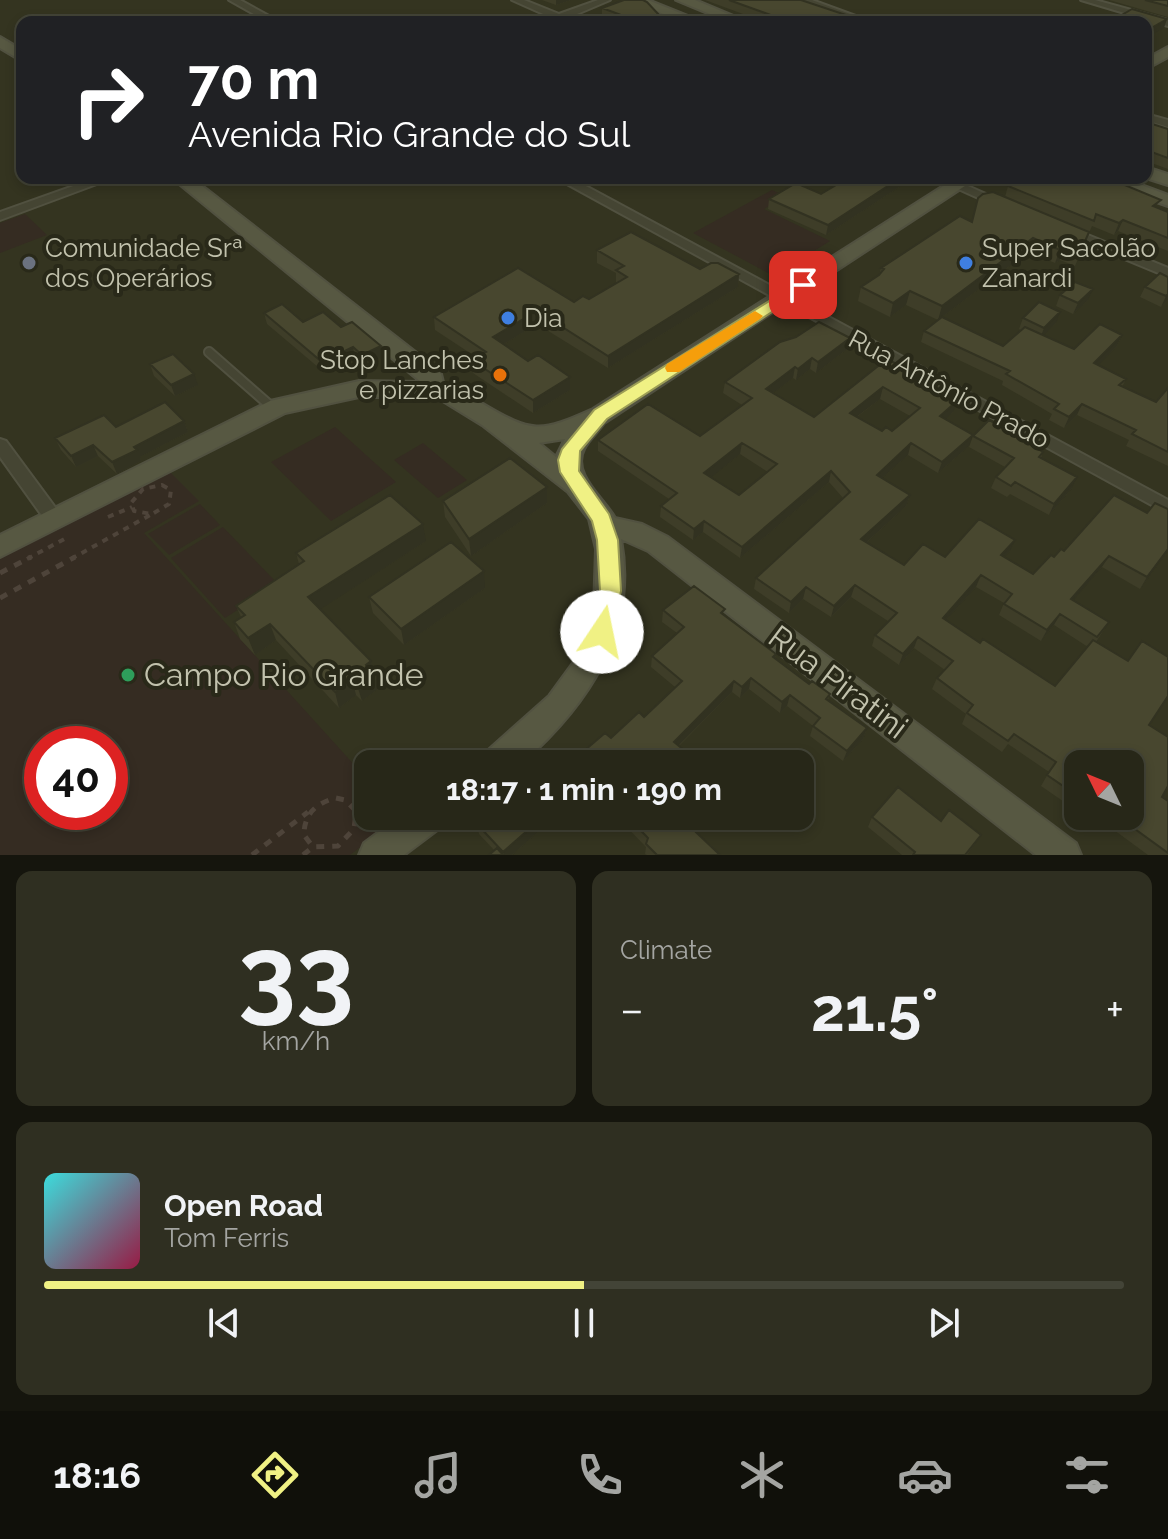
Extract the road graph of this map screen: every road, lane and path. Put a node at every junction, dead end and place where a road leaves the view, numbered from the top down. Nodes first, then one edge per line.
1 (233, 0) edge
2 (516, 0) edge
3 (606, 0) edge
4 (636, 0) edge
5 (683, 0) edge
6 (803, 0) edge
7 (1085, 0) edge
8 (264, 16) edge
9 (553, 16) edge
10 (563, 16) edge
11 (680, 16) edge
12 (725, 16) edge
13 (850, 16) edge
14 (1143, 16) edge
15 (90, 184) edge
16 (189, 184) edge
17 (573, 184) edge
18 (949, 184) edge
19 (963, 184) edge
20 (1123, 184) edge
21 (1168, 201) edge
22 (1013, 208) edge
23 (0, 216) edge
24 (1056, 226) edge
25 (1168, 273) edge
26 (782, 299) junction
27 (209, 352) dead end
28 (432, 390) junction
29 (274, 409) junction
30 (601, 415) junction
31 (490, 419) junction
32 (0, 445) edge
33 (578, 486) junction
34 (132, 507) junction
35 (1168, 508) edge
36 (152, 514) junction
37 (100, 520) dead end
38 (64, 526) junction
39 (604, 526) junction
40 (0, 547) edge
41 (0, 573) edge
42 (0, 598) edge
43 (513, 750) edge
44 (310, 810) junction
45 (409, 830) edge
46 (313, 847) junction
47 (338, 847) junction
48 (252, 855) edge
49 (303, 855) edge
50 (327, 855) edge
51 (376, 855) edge
52 (1064, 855) edge

1 - 8 street
2 - 9 street
3 - 10 street
4 - 11 street
5 - 12 street
6 - 13 street
7 - 14 street
15 - 23 street
16 - 28 street
17 - 26 street, Rua Antônio Prado
18 - 26 street
19 - 22 street
20 - 21 street
24 - 25 street
26 - 30 street
26 - 35 street, Rua Antônio Prado
27 - 29 lane
28 - 29 street
28 - 31 street
29 - 38 street
30 - 31 street
30 - 33 street
31 - 33 street
32 - 38 street
33 - 39 street
34 - 36 path
34 - 36 path
34 - 37 path
36 - 42 path
38 - 40 street
38 - 41 path
39 - 43 street
39 - 52 street, Rua Piratini
44 - 46 path
44 - 47 path
44 - 48 path
45 - 51 street
46 - 47 path
46 - 49 path
47 - 50 path

